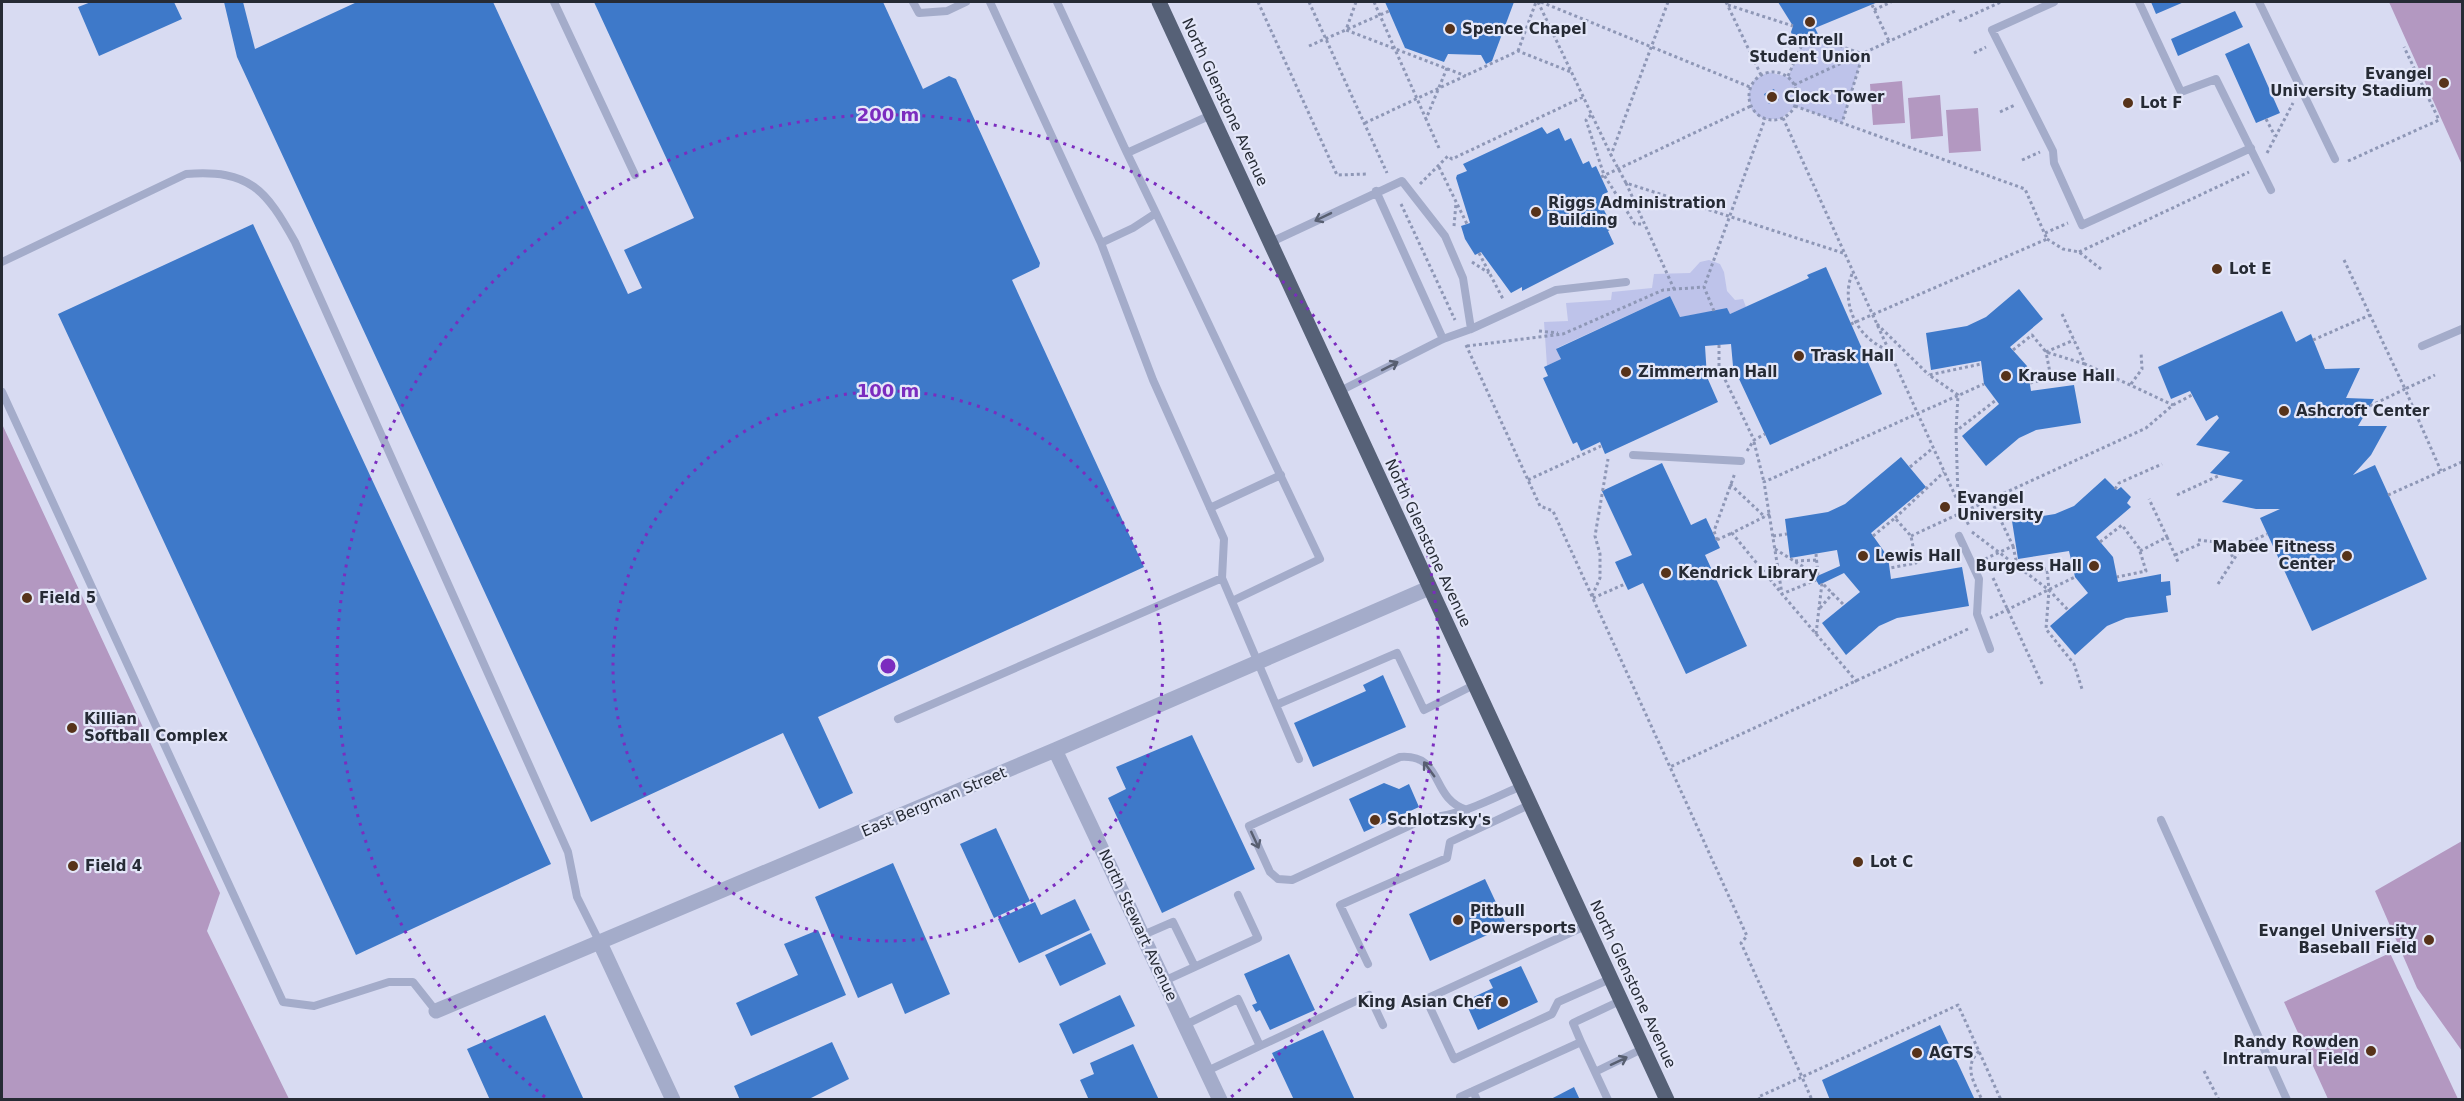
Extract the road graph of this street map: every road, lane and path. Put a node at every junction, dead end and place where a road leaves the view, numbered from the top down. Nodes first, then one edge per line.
1 (554, 2) edge
2 (913, 2) edge
3 (966, 2) edge
4 (990, 2) edge
5 (1057, 2) edge
6 (1159, 2) edge
7 (1258, 2) edge
8 (1309, 2) edge
9 (1356, 2) edge
10 (1374, 2) edge
11 (1538, 2) edge
12 (1668, 2) edge
13 (1890, 2) edge
14 (2001, 2) edge
15 (2054, 2) edge
16 (2139, 2) edge
17 (2259, 2) edge
18 (1727, 3) edge
19 (1872, 5) dead end
20 (1874, 10) junction
21 (1389, 11) dead end
22 (1955, 11) dead end
23 (1380, 15) junction
24 (1959, 21) dead end
25 (1793, 26) dead end
26 (1346, 30) junction
27 (1326, 38) junction
28 (1817, 38) dead end
29 (1889, 41) junction
30 (1803, 42) dead end
31 (1309, 46) dead end
32 (1651, 46) junction
33 (2404, 47) dead end
34 (1394, 49) junction
35 (1518, 51) junction
36 (1863, 54) junction
37 (1447, 68) junction
38 (1571, 72) junction
39 (1466, 75) junction
40 (1761, 75) junction
41 (1788, 77) junction
42 (1794, 85) junction
43 (1750, 87) junction
44 (1439, 88) junction
45 (1583, 97) junction
46 (1417, 98) junction
47 (2295, 98) dead end
48 (2026, 101) junction
49 (1750, 106) junction
50 (1795, 106) junction
51 (2000, 112) dead end
52 (1211, 115) junction
53 (1591, 115) junction
54 (1782, 118) junction
55 (1426, 119) junction
56 (1765, 119) junction
57 (2266, 119) dead end
58 (1365, 123) junction
59 (1842, 123) junction
60 (2275, 137) junction
61 (2051, 147) junction
62 (1439, 148) dead end
63 (2251, 148) junction
64 (1127, 153) junction
65 (1611, 155) junction
66 (2022, 160) dead end
67 (2337, 162) joint
68 (1440, 166) junction
69 (1618, 168) junction
70 (2259, 168) junction
71 (1368, 174) dead end
72 (635, 175) dead end
73 (1603, 176) junction
74 (1626, 183) junction
75 (1393, 184) junction
76 (2271, 190) dead end
77 (1376, 191) junction
78 (1426, 192) dead end
79 (1456, 202) junction
80 (1156, 213) junction
81 (1730, 216) junction
82 (2079, 219) junction
83 (1448, 222) dead end
84 (1467, 224) dead end
85 (1643, 224) junction
86 (2045, 233) junction
87 (2047, 239) junction
88 (1101, 243) junction
89 (1269, 243) junction
90 (2079, 252) junction
91 (1479, 253) dead end
92 (1843, 253) junction
93 (1464, 255) dead end
94 (2344, 260) dead end
95 (1467, 261) dead end
96 (2, 262) edge
97 (2101, 269) dead end
98 (1469, 270) dead end
99 (1490, 273) junction
100 (1852, 273) junction
101 (1626, 282) dead end
102 (1704, 287) junction
103 (1674, 289) junction
104 (1497, 305) dead end
105 (1714, 310) dead end
106 (2062, 314) dead end
107 (1872, 315) junction
108 (2370, 315) junction
109 (1856, 322) junction
110 (1876, 323) junction
111 (1851, 324) dead end
112 (1471, 329) junction
113 (2463, 329) edge
114 (1539, 331) dead end
115 (1460, 333) junction
116 (1563, 334) junction
117 (1443, 339) junction
118 (2074, 340) junction
119 (2313, 340) dead end
120 (1719, 345) dead end
121 (1467, 346) junction
122 (2422, 346) dead end
123 (1888, 350) junction
124 (2013, 350) dead end
125 (2046, 352) junction
126 (2141, 352) dead end
127 (1981, 364) dead end
128 (2085, 364) junction
129 (1929, 375) junction
130 (2435, 375) dead end
131 (2030, 382) dead end
132 (1984, 384) dead end
133 (2131, 384) junction
134 (2405, 389) junction
135 (2, 392) edge
136 (1338, 392) junction
137 (1958, 395) junction
138 (2192, 395) dead end
139 (1996, 400) dead end
140 (2173, 405) junction
141 (2370, 406) dead end
142 (1917, 413) junction
143 (1956, 431) junction
144 (1765, 434) dead end
145 (1754, 440) junction
146 (1601, 446) dead end
147 (1933, 448) junction
148 (1633, 455) dead end
149 (1608, 459) dead end
150 (1741, 461) junction
151 (2463, 462) edge
152 (2162, 464) dead end
153 (1910, 467) dead end
154 (2441, 471) junction
155 (1944, 472) junction
156 (1281, 475) junction
157 (2220, 475) dead end
158 (1528, 480) junction
159 (1764, 482) junction
160 (1730, 484) junction
161 (2115, 489) dead end
162 (2177, 495) dead end
163 (2388, 495) dead end
164 (2150, 499) dead end
165 (1991, 500) junction
166 (1958, 503) junction
167 (1210, 508) junction
168 (1963, 513) junction
169 (1770, 514) junction
170 (1766, 517) junction
171 (1895, 518) junction
172 (1971, 531) junction
173 (1732, 533) junction
174 (1787, 534) dead end
175 (2267, 534) dead end
176 (1773, 536) junction
177 (1873, 536) dead end
178 (1911, 536) junction
179 (1959, 536) dead end
180 (2167, 537) junction
181 (1977, 542) dead end
182 (2100, 542) dead end
183 (2227, 543) junction
184 (2243, 545) junction
185 (2013, 546) junction
186 (1775, 549) junction
187 (2140, 551) junction
188 (2000, 552) junction
189 (1982, 553) dead end
190 (1816, 554) dead end
191 (2175, 555) junction
192 (2233, 558) junction
193 (1985, 559) junction
194 (1817, 560) junction
195 (1793, 561) junction
196 (2178, 562) dead end
197 (2018, 567) junction
198 (1890, 568) dead end
199 (2075, 577) dead end
200 (2117, 577) dead end
201 (1222, 578) junction
202 (1816, 580) dead end
203 (1625, 584) dead end
204 (2218, 585) dead end
205 (1429, 588) junction
206 (2049, 590) junction
207 (1833, 593) junction
208 (1782, 594) junction
209 (1593, 597) junction
210 (1232, 601) junction
211 (1844, 605) dead end
212 (1819, 610) junction
213 (2008, 610) junction
214 (2068, 610) dead end
215 (1981, 623) junction
216 (1816, 634) junction
217 (1990, 649) dead end
218 (1257, 662) junction
219 (1857, 682) junction
220 (2042, 684) dead end
221 (1474, 685) junction
222 (2082, 689) dead end
223 (1276, 705) junction
224 (898, 719) dead end
225 (1055, 750) junction
226 (1299, 759) dead end
227 (1670, 767) junction
228 (1521, 786) junction
229 (1529, 805) junction
230 (1467, 810) junction
231 (2161, 820) dead end
232 (1238, 895) dead end
233 (1586, 926) junction
234 (1143, 935) junction
235 (600, 943) junction
236 (1368, 964) dead end
237 (1195, 967) junction
238 (1610, 979) junction
239 (1164, 981) junction
240 (1620, 1001) junction
241 (436, 1011) joint
242 (1185, 1025) junction
243 (1383, 1025) dead end
244 (1581, 1042) junction
245 (1260, 1046) junction
246 (1642, 1049) junction
247 (1979, 1051) junction
248 (1207, 1071) junction
249 (2204, 1071) dead end
250 (1595, 1072) junction
251 (1802, 1077) junction
252 (1475, 1095) edge
253 (2001, 1098) edge
254 (673, 1100) edge
255 (1220, 1100) edge
256 (1461, 1100) edge
257 (1608, 1100) edge
258 (1667, 1100) edge
259 (1760, 1100) edge
260 (1812, 1100) edge
261 (1982, 1100) edge
262 (1996, 1100) edge
263 (2218, 1100) edge
264 (2287, 1100) edge

1 - 72 lane
2 - 3 lane
4 - 88 lane
5 - 64 lane
6 - 52 main road, North Glenstone Avenue
7 - 71 path
8 - 27 path
9 - 26 path
10 - 23 path
11 - 32 path
11 - 35 path
11 - 38 path
12 - 32 path
13 - 20 path
14 - 24 path
15 - 48 lane
16 - 63 lane
17 - 67 lane
18 - 25 path
18 - 40 path
19 - 20 path
20 - 29 path
21 - 23 path
22 - 29 path
23 - 26 path
23 - 34 path
26 - 27 path
26 - 34 path
27 - 31 path
27 - 58 path
28 - 36 path
29 - 36 path
30 - 41 path
32 - 43 path
32 - 65 path
33 - 67 path
34 - 37 path
34 - 46 path
35 - 38 path
35 - 39 path
36 - 42 path
36 - 59 path
37 - 39 path
37 - 44 path
38 - 45 path
39 - 44 path
40 - 41 path
40 - 43 path
41 - 42 path
42 - 50 path
43 - 49 path
44 - 46 path
44 - 55 path
45 - 53 path
45 - 68 path
46 - 55 path
46 - 58 path
47 - 60 path
48 - 51 path
48 - 61 lane
49 - 56 path
49 - 69 path
50 - 54 path
50 - 59 path
52 - 64 lane
52 - 89 main road, North Glenstone Avenue
53 - 65 path
53 - 73 path
54 - 56 path
54 - 92 path
55 - 62 path
56 - 81 path
57 - 60 path
58 - 75 path
59 - 86 path
60 - 70 path
61 - 66 path
61 - 82 lane
63 - 70 lane
63 - 82 lane
64 - 80 lane
65 - 69 path
68 - 78 path
68 - 79 path
69 - 73 path
69 - 74 path
70 - 76 lane
70 - 90 path
73 - 85 path
74 - 81 path
74 - 85 path
75 - 77 lane
75 - 112 lane
75 - 115 path
77 -> 89 lane
77 - 117 lane
79 - 83 path
79 - 84 path
80 - 88 lane
80 - 156 lane
81 - 92 path
81 - 102 path
82 - 86 path
85 - 103 path
86 - 87 path
87 - 90 path
87 - 107 path
88 - 167 lane
89 - 136 main road, North Glenstone Avenue
90 - 97 path
91 - 99 path
92 - 100 path
93 - 99 path
94 - 108 path
95 - 98 path
96 - 235 lane
99 - 104 path
100 - 107 path
100 - 109 path
101 - 112 lane
102 - 103 path
102 - 105 path
103 - 116 path
106 - 118 path
107 - 109 path
107 - 110 path
108 - 119 path
108 - 134 path
109 - 111 path
109 - 123 path
110 - 123 path
110 - 129 path
112 - 115 lane
113 - 122 lane
114 - 116 path
115 - 117 lane
115 - 121 path
116 - 121 path
136 -> 117 lane
118 - 125 path
118 - 128 path
120 - 145 path
121 - 158 path
123 - 142 path
124 - 125 path
125 - 128 path
125 - 131 path
126 - 133 path
127 - 129 path
128 - 133 path
129 - 137 path
130 - 134 path
132 - 137 path
133 - 140 path
134 - 141 path
134 - 154 path
135 - 241 lane
136 - 205 main road, North Glenstone Avenue
137 - 142 path
137 - 143 path
138 - 140 path
139 - 143 path
140 - 165 path
142 - 147 path
142 - 159 path
143 - 166 path
144 - 145 path
145 - 150 path
145 - 159 path
146 - 158 path
147 - 153 path
147 - 155 path
148 - 150 lane
149 - 209 path
150 - 160 path
151 - 154 path
152 - 161 path
154 - 163 path
155 - 166 path
155 - 171 path
156 - 167 lane
156 - 210 lane
157 - 162 path
158 - 209 path
159 - 169 path
160 - 170 path
160 - 173 path
164 - 180 path
165 - 168 path
165 - 185 path
166 - 168 path
167 - 201 lane
168 - 172 path
168 - 178 path
169 - 170 path
169 - 176 path
170 - 173 path
171 - 177 path
171 - 178 path
172 - 181 path
172 - 188 path
173 - 208 path
174 - 176 path
175 - 184 path
176 - 186 path
178 - 198 path
179 - 215 lane
180 - 187 path
180 - 191 path
182 - 187 path
183 - 184 path
183 - 191 path
183 - 192 path
184 - 192 path
185 - 188 path
185 - 197 path
186 - 195 path
186 - 208 path
187 - 200 path
188 - 193 path
188 - 197 path
189 - 193 path
190 - 194 path
191 - 196 path
192 - 204 path
193 - 213 path
194 - 195 path
194 - 195 path
197 - 206 path
197 - 206 path
199 - 206 path
201 - 210 lane
201 - 224 lane
202 - 208 path
203 - 209 path
205 - 218 street, East Bergman Street
205 - 221 main road, North Glenstone Avenue
206 - 213 path
206 - 214 path
206 - 222 path
207 - 211 path
207 - 212 path
207 - 212 path
208 - 216 path
209 - 227 path
210 - 218 lane
212 - 216 path
213 - 215 path
213 - 220 path
215 - 217 lane
215 - 219 path
216 - 219 path
218 - 223 lane
218 - 225 street, East Bergman Street
219 - 227 path
221 - 223 lane
221 - 228 main road, North Glenstone Avenue
223 - 226 lane
225 - 234 street, North Stewart Avenue
225 - 235 street, East Bergman Street
227 - 251 path
228 - 229 main road, North Glenstone Avenue
228 - 230 lane
229 - 233 main road, North Glenstone Avenue
229 - 236 lane
230 -> 230 lane
231 - 264 lane
232 - 237 lane
233 - 238 main road, North Glenstone Avenue
233 - 238 lane
234 - 237 lane
234 - 239 street, North Stewart Avenue
235 - 241 street, East Bergman Street
235 - 254 street
237 - 239 lane
238 - 240 main road, North Glenstone Avenue
239 - 242 street, North Stewart Avenue
240 - 244 lane
240 - 246 main road, North Glenstone Avenue
242 - 245 lane
242 - 248 street, North Stewart Avenue
243 - 245 lane
244 - 250 lane
244 - 252 lane
245 - 248 lane
250 -> 246 lane
246 - 258 main road, North Glenstone Avenue
247 - 251 path
247 - 253 path
247 - 261 path
248 - 255 street, North Stewart Avenue
249 - 263 path
250 - 257 lane
251 - 259 path
251 - 260 path
252 - 256 lane
253 - 262 path

